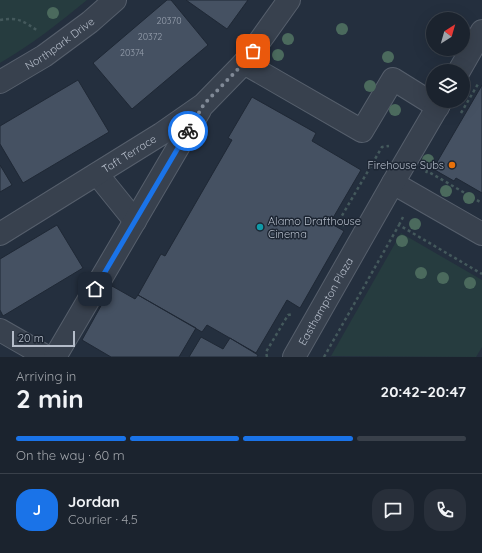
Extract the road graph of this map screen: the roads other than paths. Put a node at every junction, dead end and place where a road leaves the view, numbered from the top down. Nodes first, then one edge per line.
1 (115, 0) edge
2 (289, 0) edge
3 (482, 31) edge
4 (244, 63) junction
5 (463, 64) edge
6 (0, 82) edge
7 (426, 97) edge
8 (204, 104) junction
9 (438, 108) edge
10 (97, 174) junction
11 (393, 183) junction
12 (135, 221) junction
13 (0, 234) edge
14 (482, 234) edge
15 (0, 330) edge
16 (47, 357) edge
17 (55, 357) edge
18 (294, 357) edge

1 - 6 street, Northpark Drive
2 - 4 street, Taft Terrace
3 - 5 street
4 - 7 street
4 - 8 street, Taft Terrace
8 - 10 street, Taft Terrace
8 - 12 street
9 - 11 street, Easthampton Plaza
10 - 12 street
10 - 13 street, Taft Terrace
11 - 14 street
11 - 18 street, Easthampton Plaza
12 - 17 street
15 - 16 street

